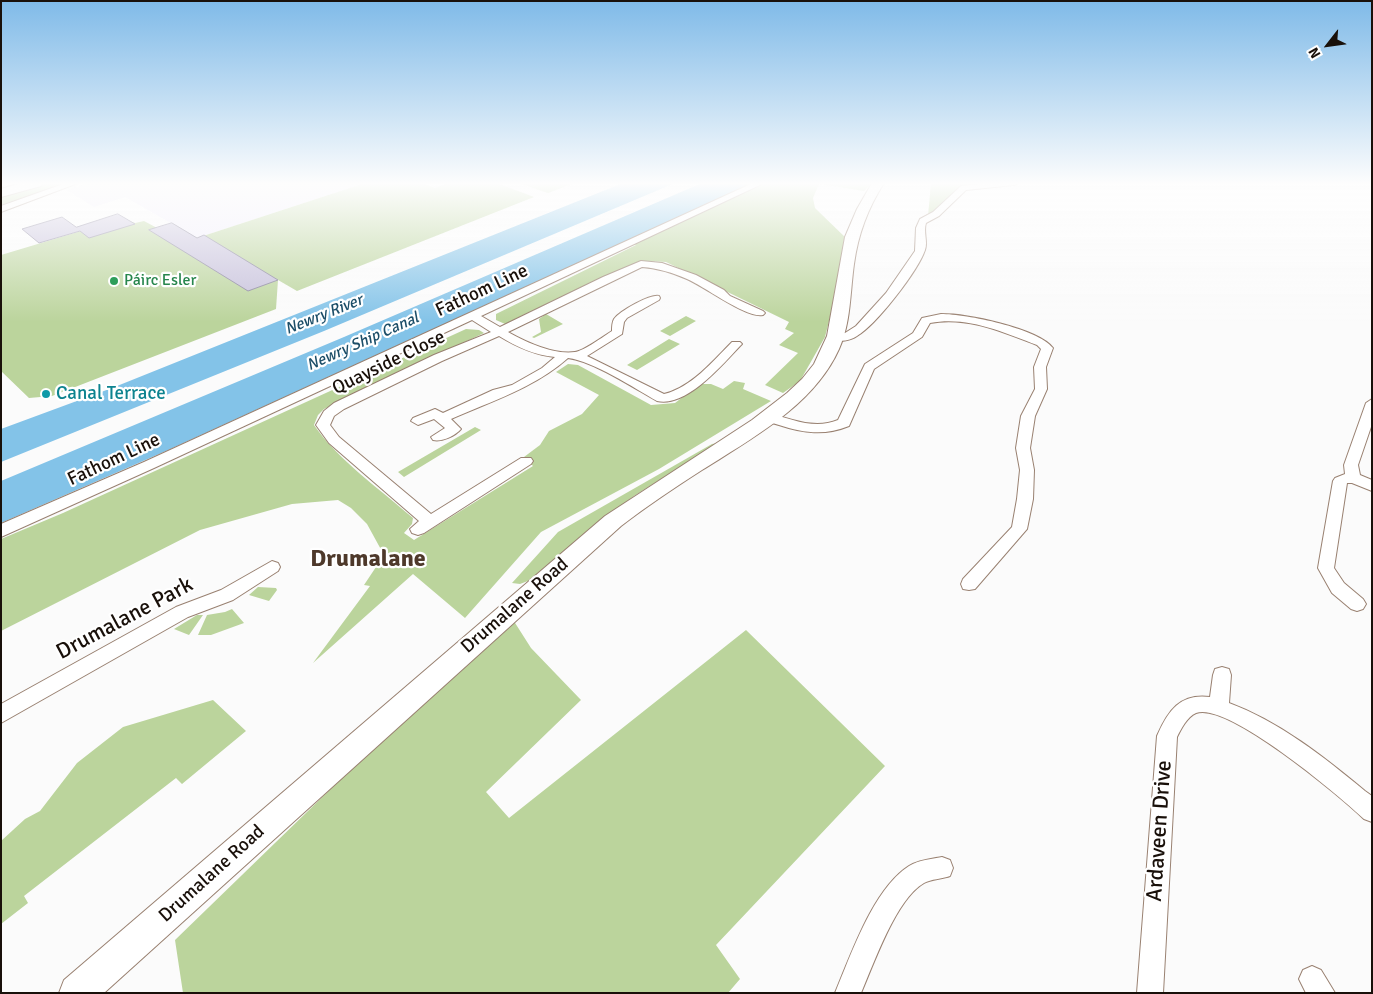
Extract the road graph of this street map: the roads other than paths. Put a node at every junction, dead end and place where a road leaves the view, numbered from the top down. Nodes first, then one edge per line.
1 (660, 229) edge
2 (855, 229) edge
3 (920, 229) edge
4 (655, 298) dead end
5 (746, 308) junction
6 (759, 313) dead end
7 (473, 316) junction
8 (733, 316) dead end
9 (499, 332) junction
10 (835, 337) junction
11 (736, 344) dead end
12 (564, 356) junction
13 (578, 356) junction
14 (1372, 403) edge
15 (768, 417) junction
16 (441, 419) junction
17 (418, 421) dead end
18 (438, 437) dead end
19 (526, 461) dead end
20 (1353, 477) junction
21 (1372, 486) edge
22 (1, 531) edge
23 (272, 567) dead end
24 (969, 584) dead end
25 (1357, 604) dead end
26 (1222, 675) dead end
27 (1219, 708) junction
28 (1, 714) edge
29 (1372, 811) edge
30 (942, 868) dead end
31 (77, 993) edge
32 (848, 993) edge
33 (1150, 993) edge

1 - 7 street, Fathom Line
2 - 10 main road, Drumalane Road
3 - 10 street
4 - 13 street
5 - 6 street, Quayside Close
5 - 8 street
5 - 9 street, Quayside Close
7 - 9 street
7 - 22 street, Fathom Line
9 - 12 street
9 - 19 street, Quayside Close
10 - 15 main road, Drumalane Road
11 - 13 street
12 - 13 street
12 - 16 street
14 - 20 street
15 - 24 street
15 - 31 main road, Drumalane Road
16 - 17 street
16 - 18 street
20 - 21 street
20 - 25 street
23 - 28 street, Drumalane Park
26 - 27 street
27 - 29 street, Ardaveen Drive
27 - 33 street, Ardaveen Drive
30 - 32 street

